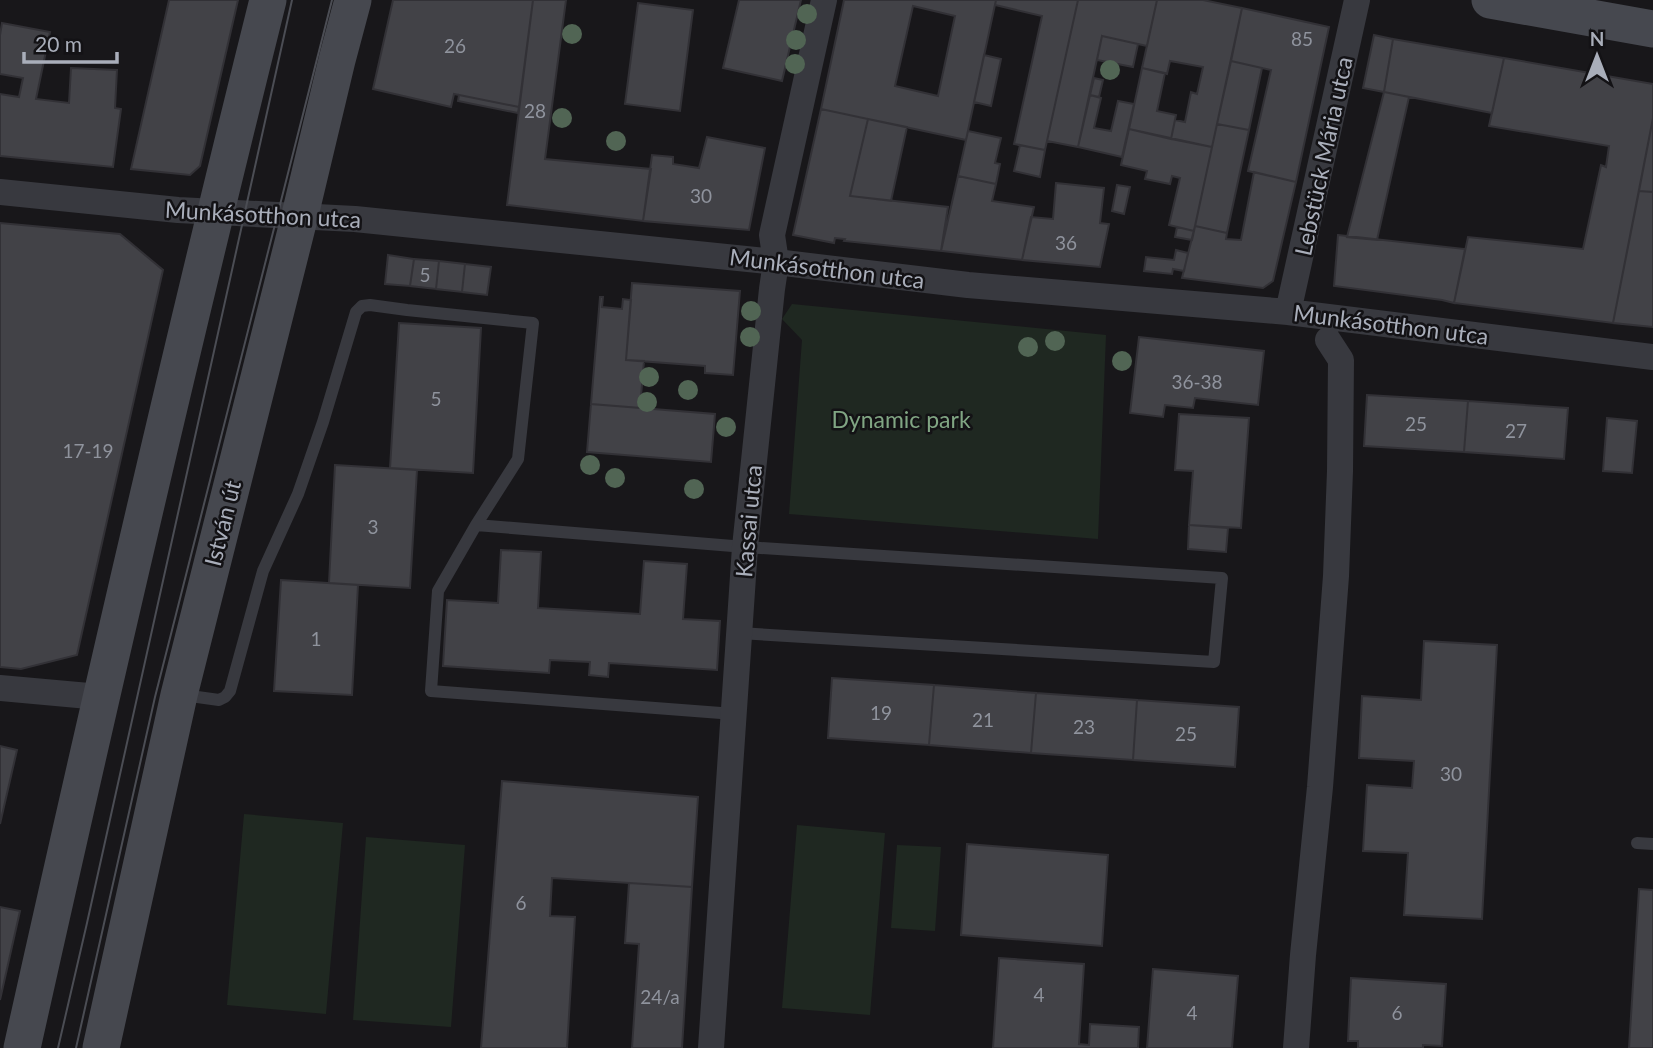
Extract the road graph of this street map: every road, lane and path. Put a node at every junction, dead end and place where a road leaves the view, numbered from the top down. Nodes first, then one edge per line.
1 (268, 0) edge
2 (354, 0) edge
3 (824, 0) edge
4 (1357, 0) edge
5 (1490, 0) edge
6 (1653, 29) edge
7 (0, 191) edge
8 (216, 212) junction
9 (300, 215) junction
10 (776, 262) junction
11 (1288, 312) junction
12 (1328, 340) dead end
13 (1653, 357) edge
14 (476, 525) junction
15 (745, 547) junction
16 (739, 633) junction
17 (0, 688) edge
18 (179, 695) junction
19 (100, 697) junction
20 (734, 714) junction
21 (1637, 843) dead end
22 (1653, 844) edge
23 (22, 1048) edge
24 (101, 1048) edge
25 (711, 1048) edge
26 (1296, 1048) edge

1 - 8 main road
2 - 9 main road, István út
3 - 10 street, Kassai utca
4 - 11 street, Lebstück Mária utca
5 - 6 main road
7 - 8 street, Munkásotthon utca
8 - 9 street, Munkásotthon utca
8 - 19 main road
9 - 10 street, Munkásotthon utca
9 - 18 main road, István út
10 - 11 street, Munkásotthon utca
10 - 15 street, Kassai utca
11 - 13 street, Munkásotthon utca
12 - 26 street
14 - 15 lane
14 - 18 lane
14 - 20 lane
15 - 16 street, Kassai utca
15 - 16 lane
16 - 20 street, Kassai utca
17 - 19 street
18 - 24 main road, István út
19 - 23 main road
20 - 25 street, Kassai utca
21 - 22 lane

